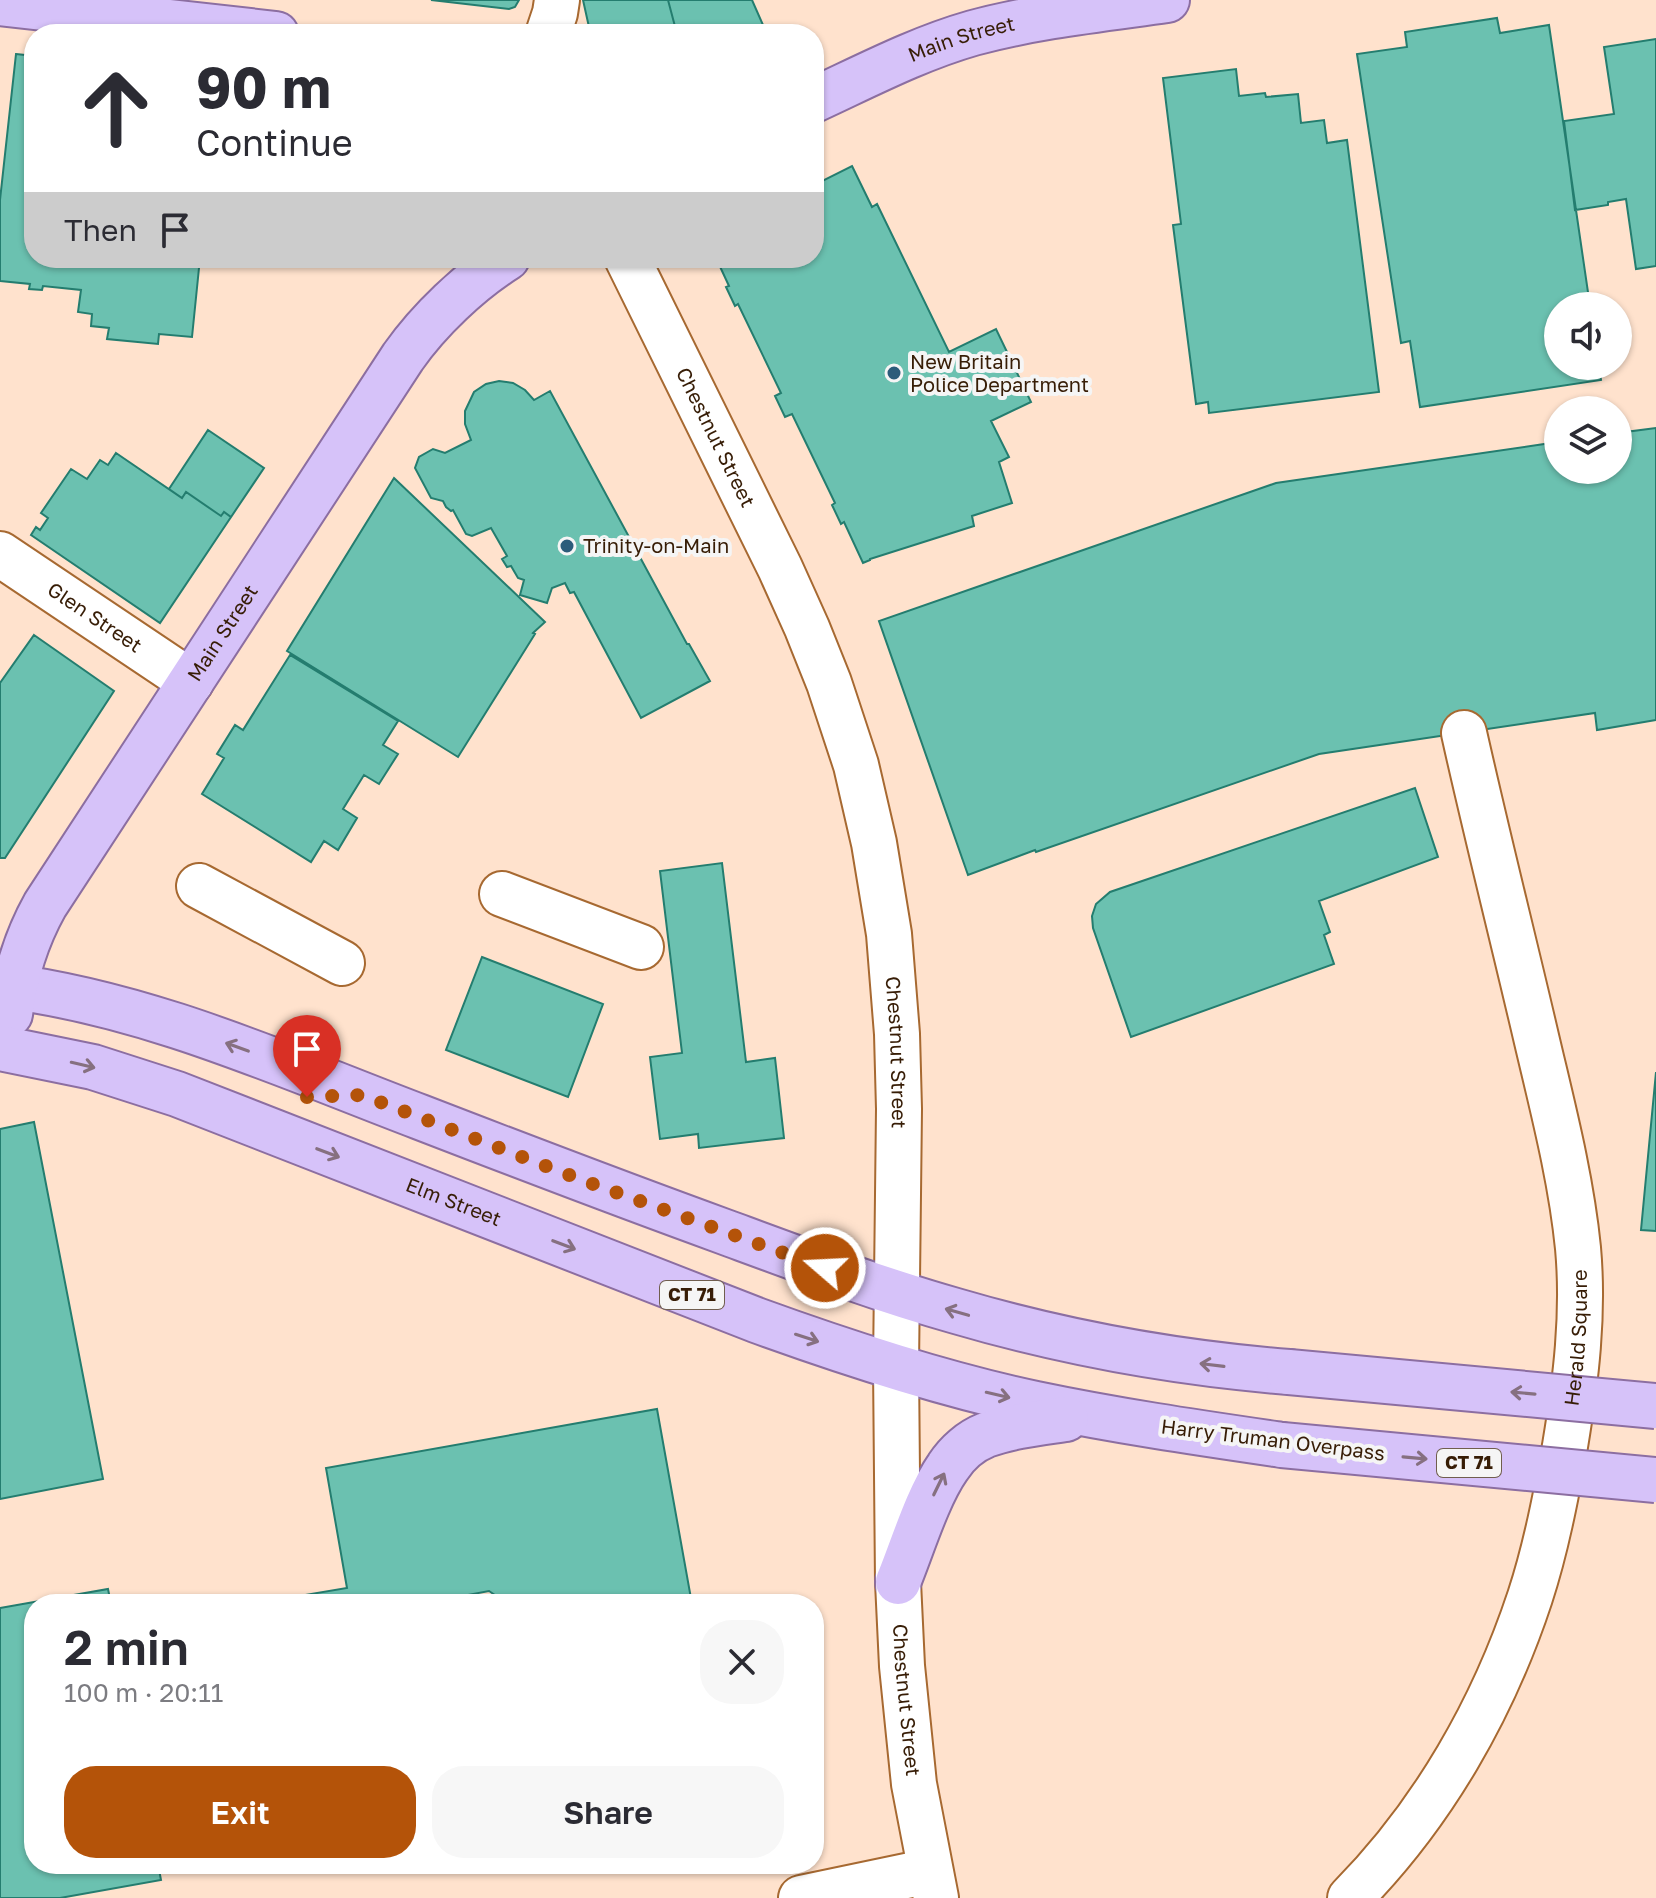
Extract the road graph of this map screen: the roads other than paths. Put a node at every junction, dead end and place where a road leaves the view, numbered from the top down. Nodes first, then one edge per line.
1 (557, 0) edge
2 (1167, 0) edge
3 (0, 3) edge
4 (187, 24) edge
5 (551, 24) edge
6 (824, 95) edge
7 (493, 268) edge
8 (632, 268) edge
9 (0, 554) edge
10 (191, 682) junction
11 (1464, 733) dead end
12 (199, 886) dead end
13 (502, 894) dead end
14 (641, 947) dead end
15 (342, 963) dead end
16 (8, 986) edge
17 (3, 1048) edge
18 (362, 1095) junction
19 (244, 1120) junction
20 (897, 1292) junction
21 (896, 1366) junction
22 (1656, 1406) edge
23 (1094, 1415) junction
24 (1656, 1480) edge
25 (898, 1582) junction
26 (933, 1885) edge
27 (801, 1898) edge
28 (1350, 1898) edge

1 - 5 street
2 - 6 main road, Main Street
3 - 4 main road
7 - 10 main road, Main Street
8 - 20 street, Chestnut Street
9 - 10 street, Glen Street
10 - 16 main road, Main Street
11 - 28 street, Herald Square
12 - 15 street
13 - 14 street
16 - 17 main road, Main Street
18 -> 16 main road
17 -> 19 main road, Elm Street / CT 71
18 - 19 main road
18 - 20 main road
19 -> 21 main road, Elm Street / CT 71
20 - 21 street, Chestnut Street
22 -> 20 main road, bridge
21 -> 23 main road, Harry Truman Overpass / CT 71
21 - 25 street, Chestnut Street
23 -> 24 main road, Harry Truman Overpass / CT 71, bridge
25 -> 23 main road
25 - 26 street, Chestnut Street
26 - 27 street

